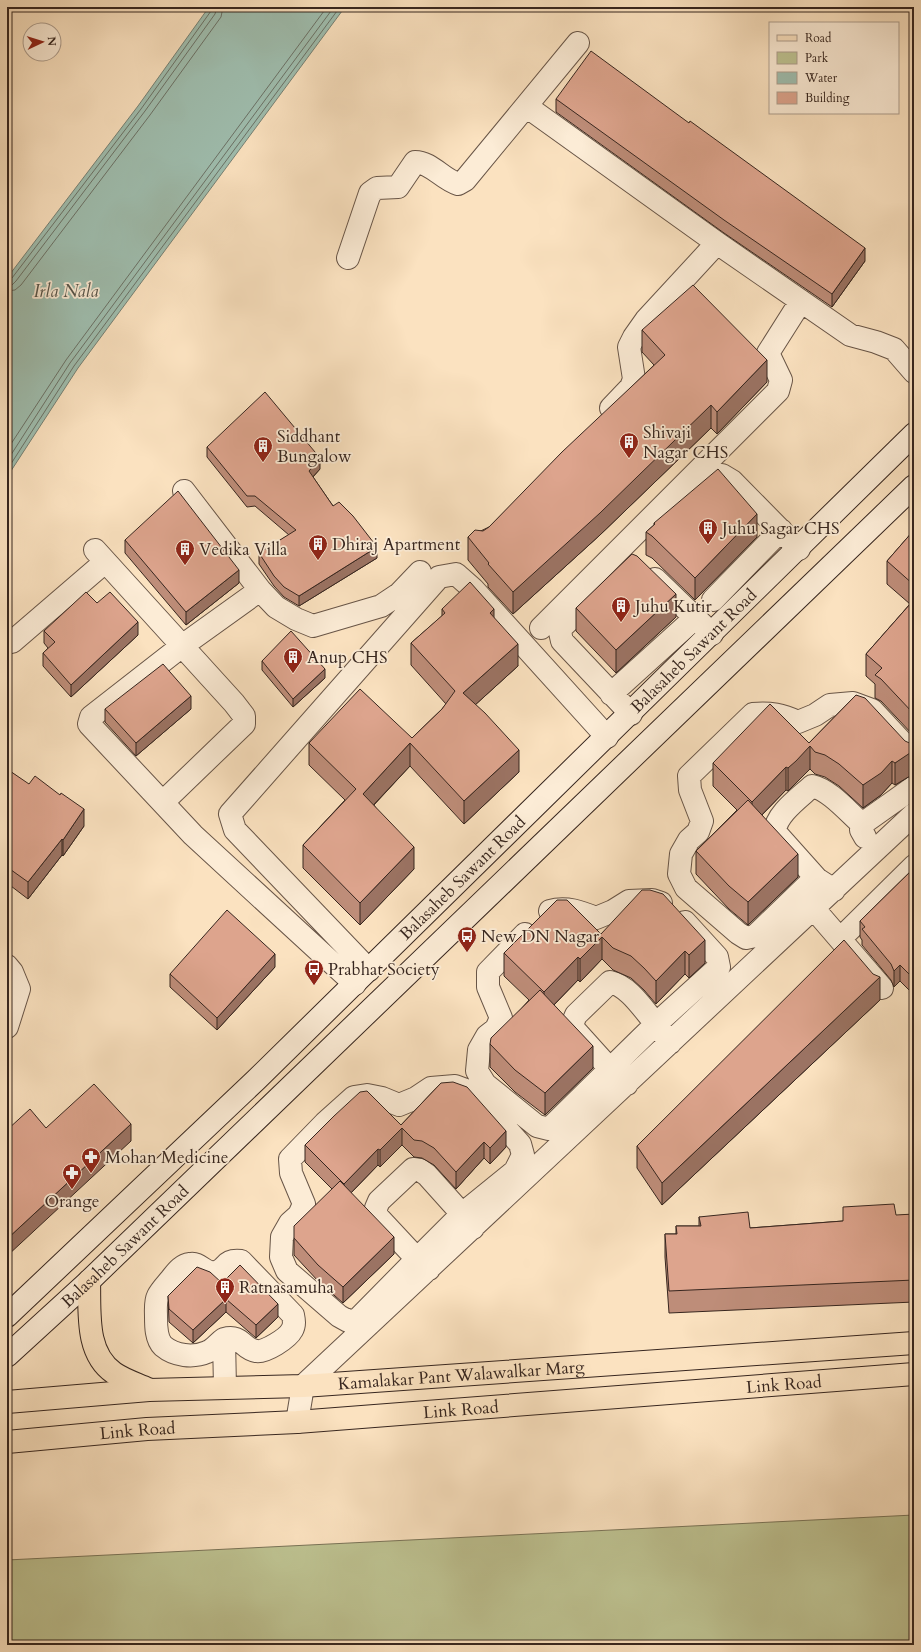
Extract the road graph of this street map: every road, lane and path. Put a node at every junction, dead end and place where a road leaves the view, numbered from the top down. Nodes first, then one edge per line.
1 (578, 43) dead end
2 (526, 106) junction
3 (717, 243) junction
4 (348, 258) dead end
5 (800, 301) junction
6 (914, 372) edge
7 (598, 422) edge
8 (914, 434) edge
9 (914, 486) edge
10 (184, 491) dead end
11 (781, 530) junction
12 (647, 542) dead end
13 (799, 549) junction
14 (420, 572) dead end
15 (260, 590) junction
16 (713, 600) dead end
17 (694, 618) junction
18 (541, 628) dead end
19 (712, 634) junction
20 (12, 642) dead end
21 (182, 646) junction
22 (611, 694) junction
23 (631, 714) junction
24 (606, 737) junction
25 (914, 755) edge
26 (914, 787) edge
27 (163, 802) junction
28 (914, 814) edge
29 (862, 824) junction
30 (876, 851) junction
31 (914, 866) edge
32 (825, 885) junction
33 (814, 909) junction
34 (840, 939) junction
35 (391, 948) junction
36 (7, 966) edge
37 (409, 973) junction
38 (362, 977) junction
39 (882, 988) dead end
40 (656, 1024) junction
41 (7, 1026) edge
42 (670, 1043) junction
43 (610, 1069) junction
44 (627, 1084) junction
45 (467, 1221) junction
46 (423, 1264) junction
47 (89, 1281) junction
48 (7, 1316) edge
49 (224, 1339) junction
50 (914, 1343) edge
51 (7, 1356) edge
52 (914, 1374) edge
53 (303, 1386) junction
54 (225, 1388) junction
55 (148, 1390) junction
56 (7, 1402) edge
57 (297, 1422) junction
58 (7, 1442) edge

1 - 2 street
2 - 3 street
2 - 4 street
3 - 5 street
3 - 7 street
5 - 6 street
5 - 18 street
8 - 13 street, Balasaheb Sawant Road
9 - 37 street, Balasaheb Sawant Road
10 - 15 street
11 - 12 street
11 - 13 street
11 - 16 street
13 - 19 street, Balasaheb Sawant Road
14 - 15 street
15 - 21 street
17 - 19 street
17 - 22 street
17 - 22 street
19 - 23 street, Balasaheb Sawant Road
20 - 21 street
21 - 27 street
21 - 27 street
22 - 23 street
23 - 24 street, Balasaheb Sawant Road
24 - 35 street, Balasaheb Sawant Road
24 - 38 street
25 - 32 street
26 - 29 street
27 - 38 street
28 - 30 street
29 - 30 street
29 - 32 street
30 - 32 street
31 - 34 street
32 - 33 street
33 - 34 street
33 - 42 street
34 - 39 street
35 - 37 street
35 - 38 street, Balasaheb Sawant Road
36 - 41 street
37 - 47 street, Balasaheb Sawant Road
38 - 48 street, Balasaheb Sawant Road
40 - 42 street
40 - 43 street
40 - 43 street
40 - 43 street
42 - 44 street
43 - 44 street
44 - 45 street
45 - 46 street
45 - 46 street
45 - 46 street
46 - 53 street
47 - 51 street, Balasaheb Sawant Road
47 - 55 main road
49 - 49 street
49 - 54 street
50 - 53 main road, Kamalakar Pant Walawalkar Marg
52 - 57 main road, Link Road
53 - 54 main road, Kamalakar Pant Walawalkar Marg
53 - 57 street
54 - 55 main road, Kamalakar Pant Walawalkar Marg
55 - 56 main road, Kamalakar Pant Walawalkar Marg
57 - 58 main road, Link Road

